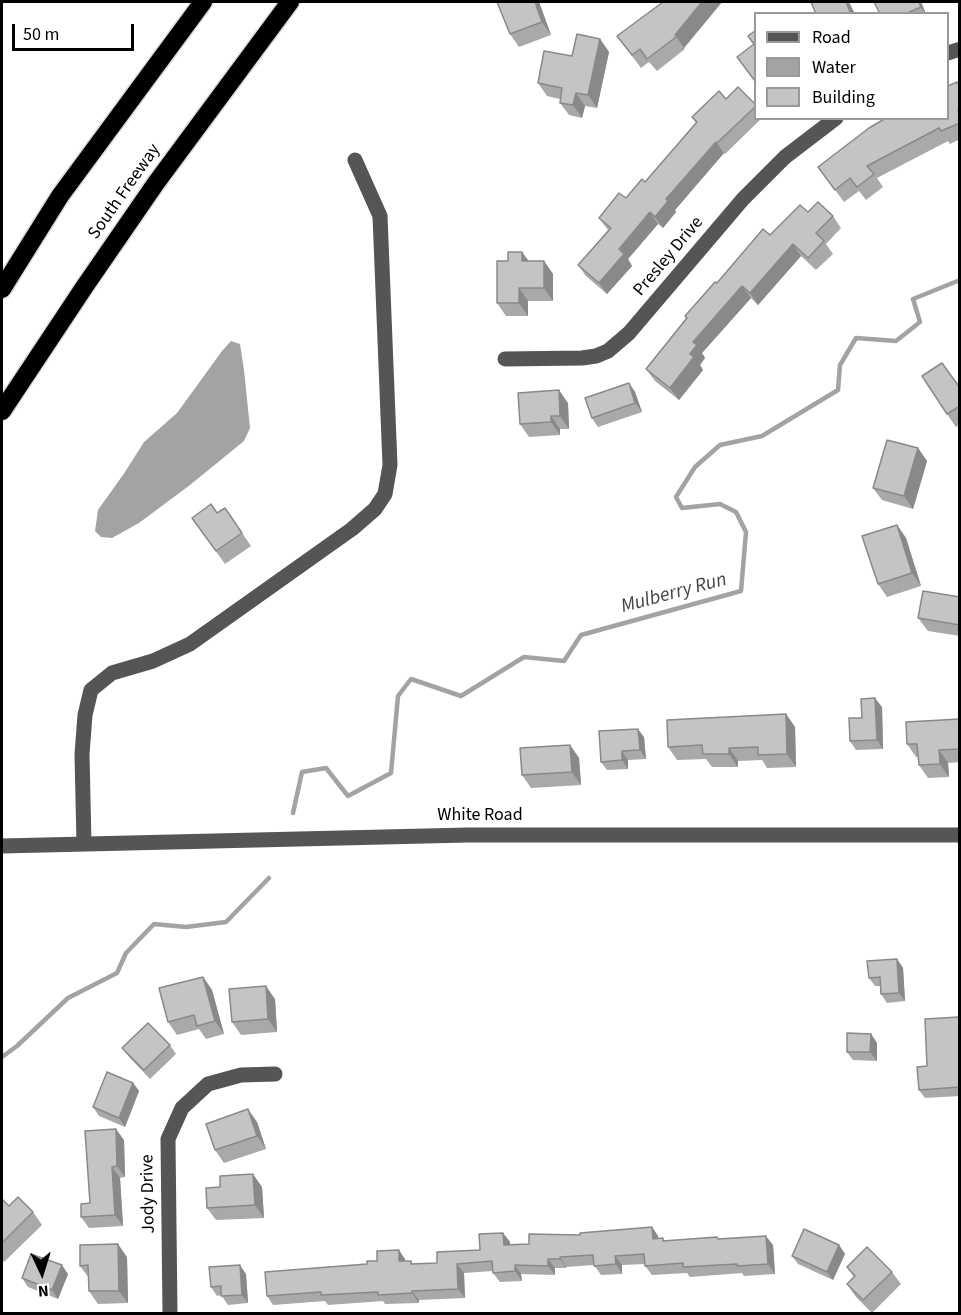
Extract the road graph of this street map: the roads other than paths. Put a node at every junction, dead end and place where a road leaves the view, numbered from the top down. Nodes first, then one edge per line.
1 (203, 2) edge
2 (290, 2) edge
3 (833, 120) edge
4 (355, 160) dead end
5 (2, 289) edge
6 (505, 359) dead end
7 (2, 411) edge
8 (960, 835) edge
9 (84, 844) junction
10 (2, 846) edge
11 (274, 1074) dead end
12 (170, 1314) edge

1 - 5 highway
2 - 7 highway, South Freeway
3 - 6 street, Presley Drive
4 - 9 street
8 - 9 street, White Road
9 - 10 street, White Road
11 - 12 street, Jody Drive

